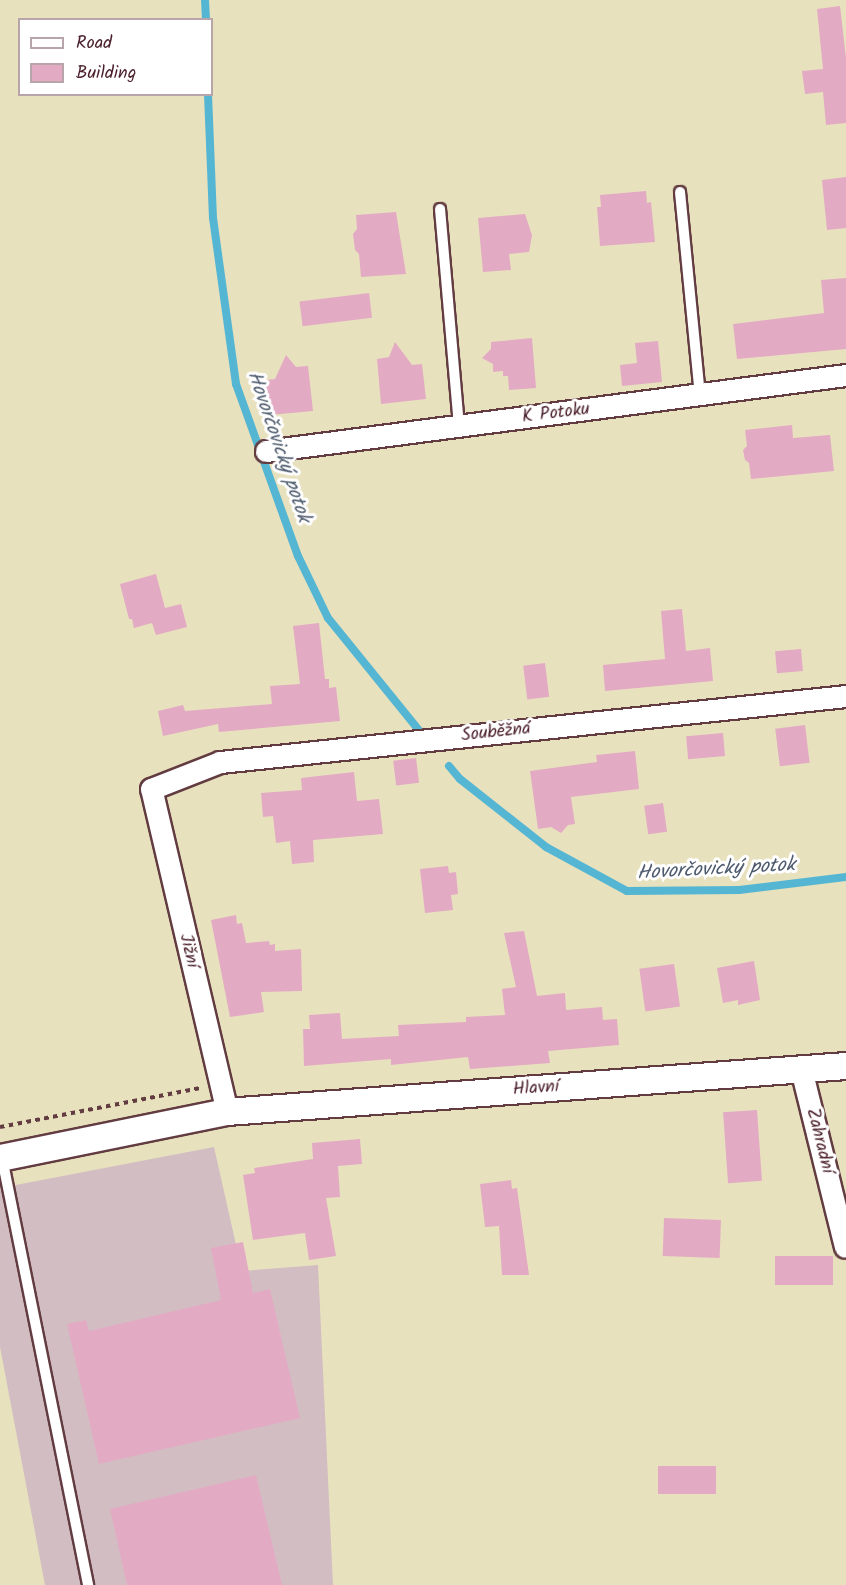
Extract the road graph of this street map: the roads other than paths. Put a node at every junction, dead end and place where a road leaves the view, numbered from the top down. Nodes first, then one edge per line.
1 (680, 192) dead end
2 (440, 209) dead end
3 (846, 375) edge
4 (700, 396) junction
5 (459, 426) junction
6 (266, 451) dead end
7 (846, 696) edge
8 (151, 789) joint
9 (846, 1066) edge
10 (801, 1069) junction
11 (227, 1113) junction
12 (1, 1158) edge
13 (845, 1247) edge
14 (88, 1585) edge

1 - 4 lane
2 - 5 lane
3 - 4 street, K Potoku
4 - 5 street, K Potoku
5 - 6 street, K Potoku
7 - 8 street, Souběžná
8 - 11 street, Jižní
9 - 10 street, Hlavní
10 - 11 street, Hlavní
10 - 13 street, Zahradní
11 - 12 street, Hlavní
12 - 14 lane

